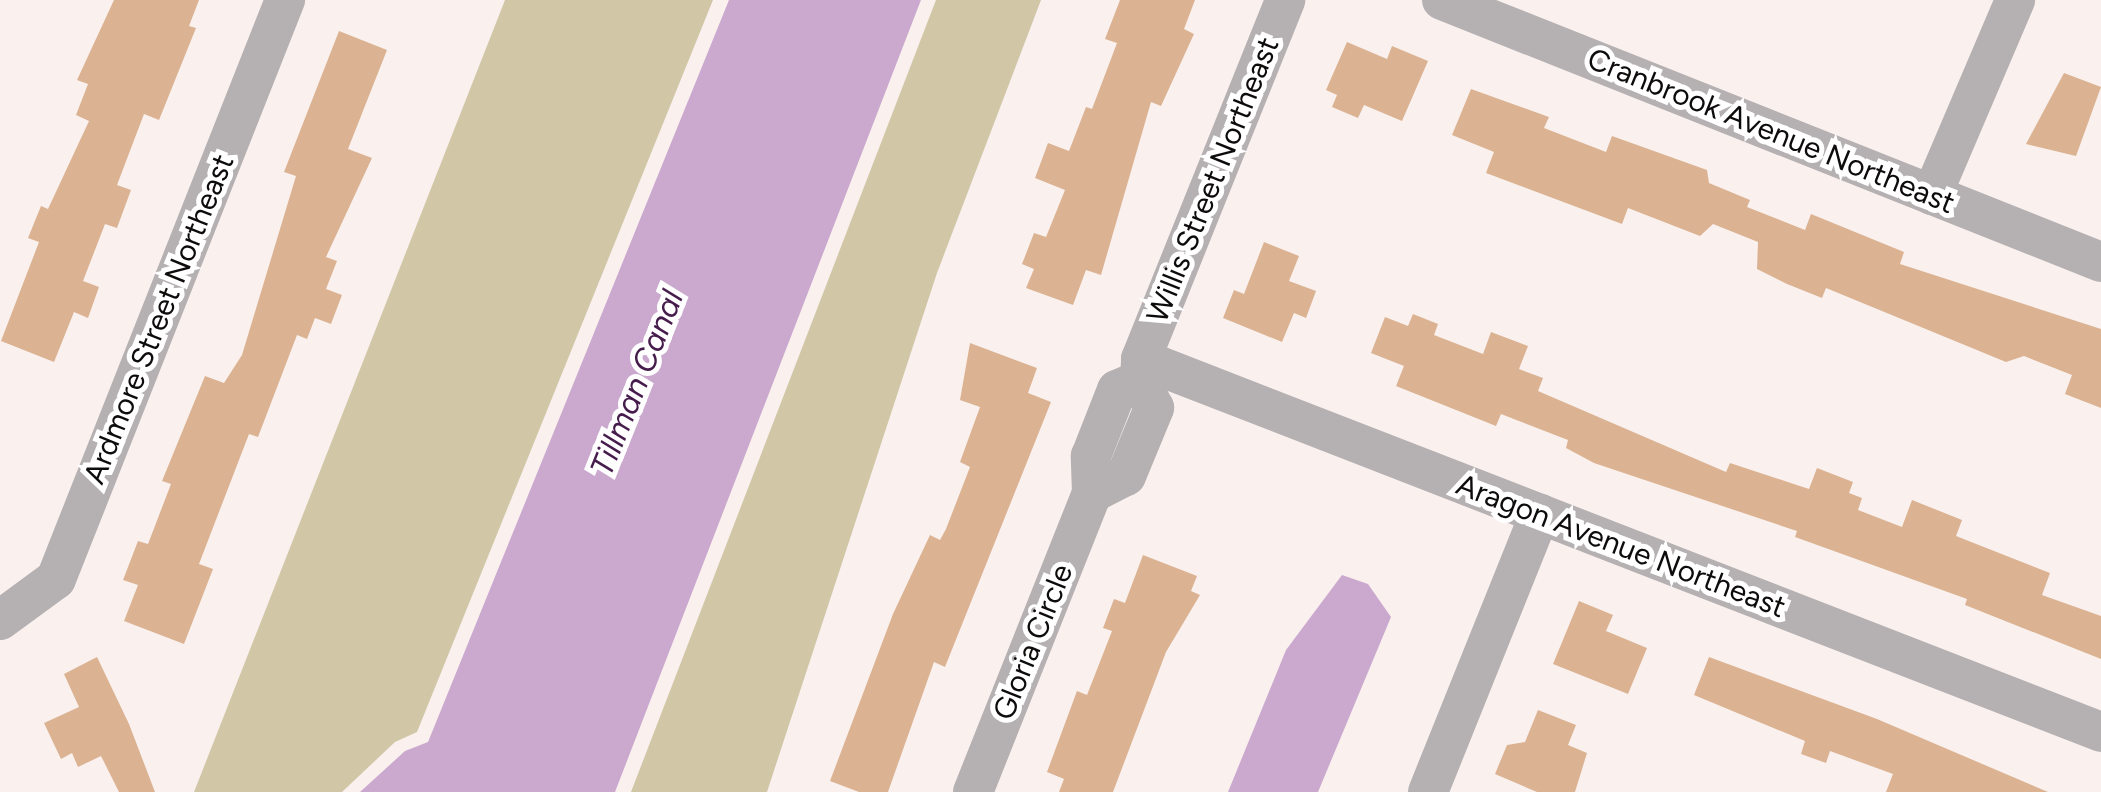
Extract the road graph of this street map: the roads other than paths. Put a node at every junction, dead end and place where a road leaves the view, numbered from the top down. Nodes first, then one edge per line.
1 (285, 0) edge
2 (1285, 0) edge
3 (1442, 0) edge
4 (2015, 0) edge
5 (1932, 195) junction
6 (2101, 262) edge
7 (1140, 370) junction
8 (1540, 514) junction
9 (4, 620) edge
10 (2101, 732) edge
11 (973, 792) edge
12 (1428, 792) edge

1 - 9 street, Ardmore Street Northeast
2 - 7 street, Willis Street Northeast
3 - 5 street, Cranbrook Avenue Northeast
4 - 5 street
5 - 6 street, Cranbrook Avenue Northeast
7 - 8 street, Aragon Avenue Northeast
7 - 11 street, Gloria Circle
8 - 10 street, Aragon Avenue Northeast
8 - 12 street

